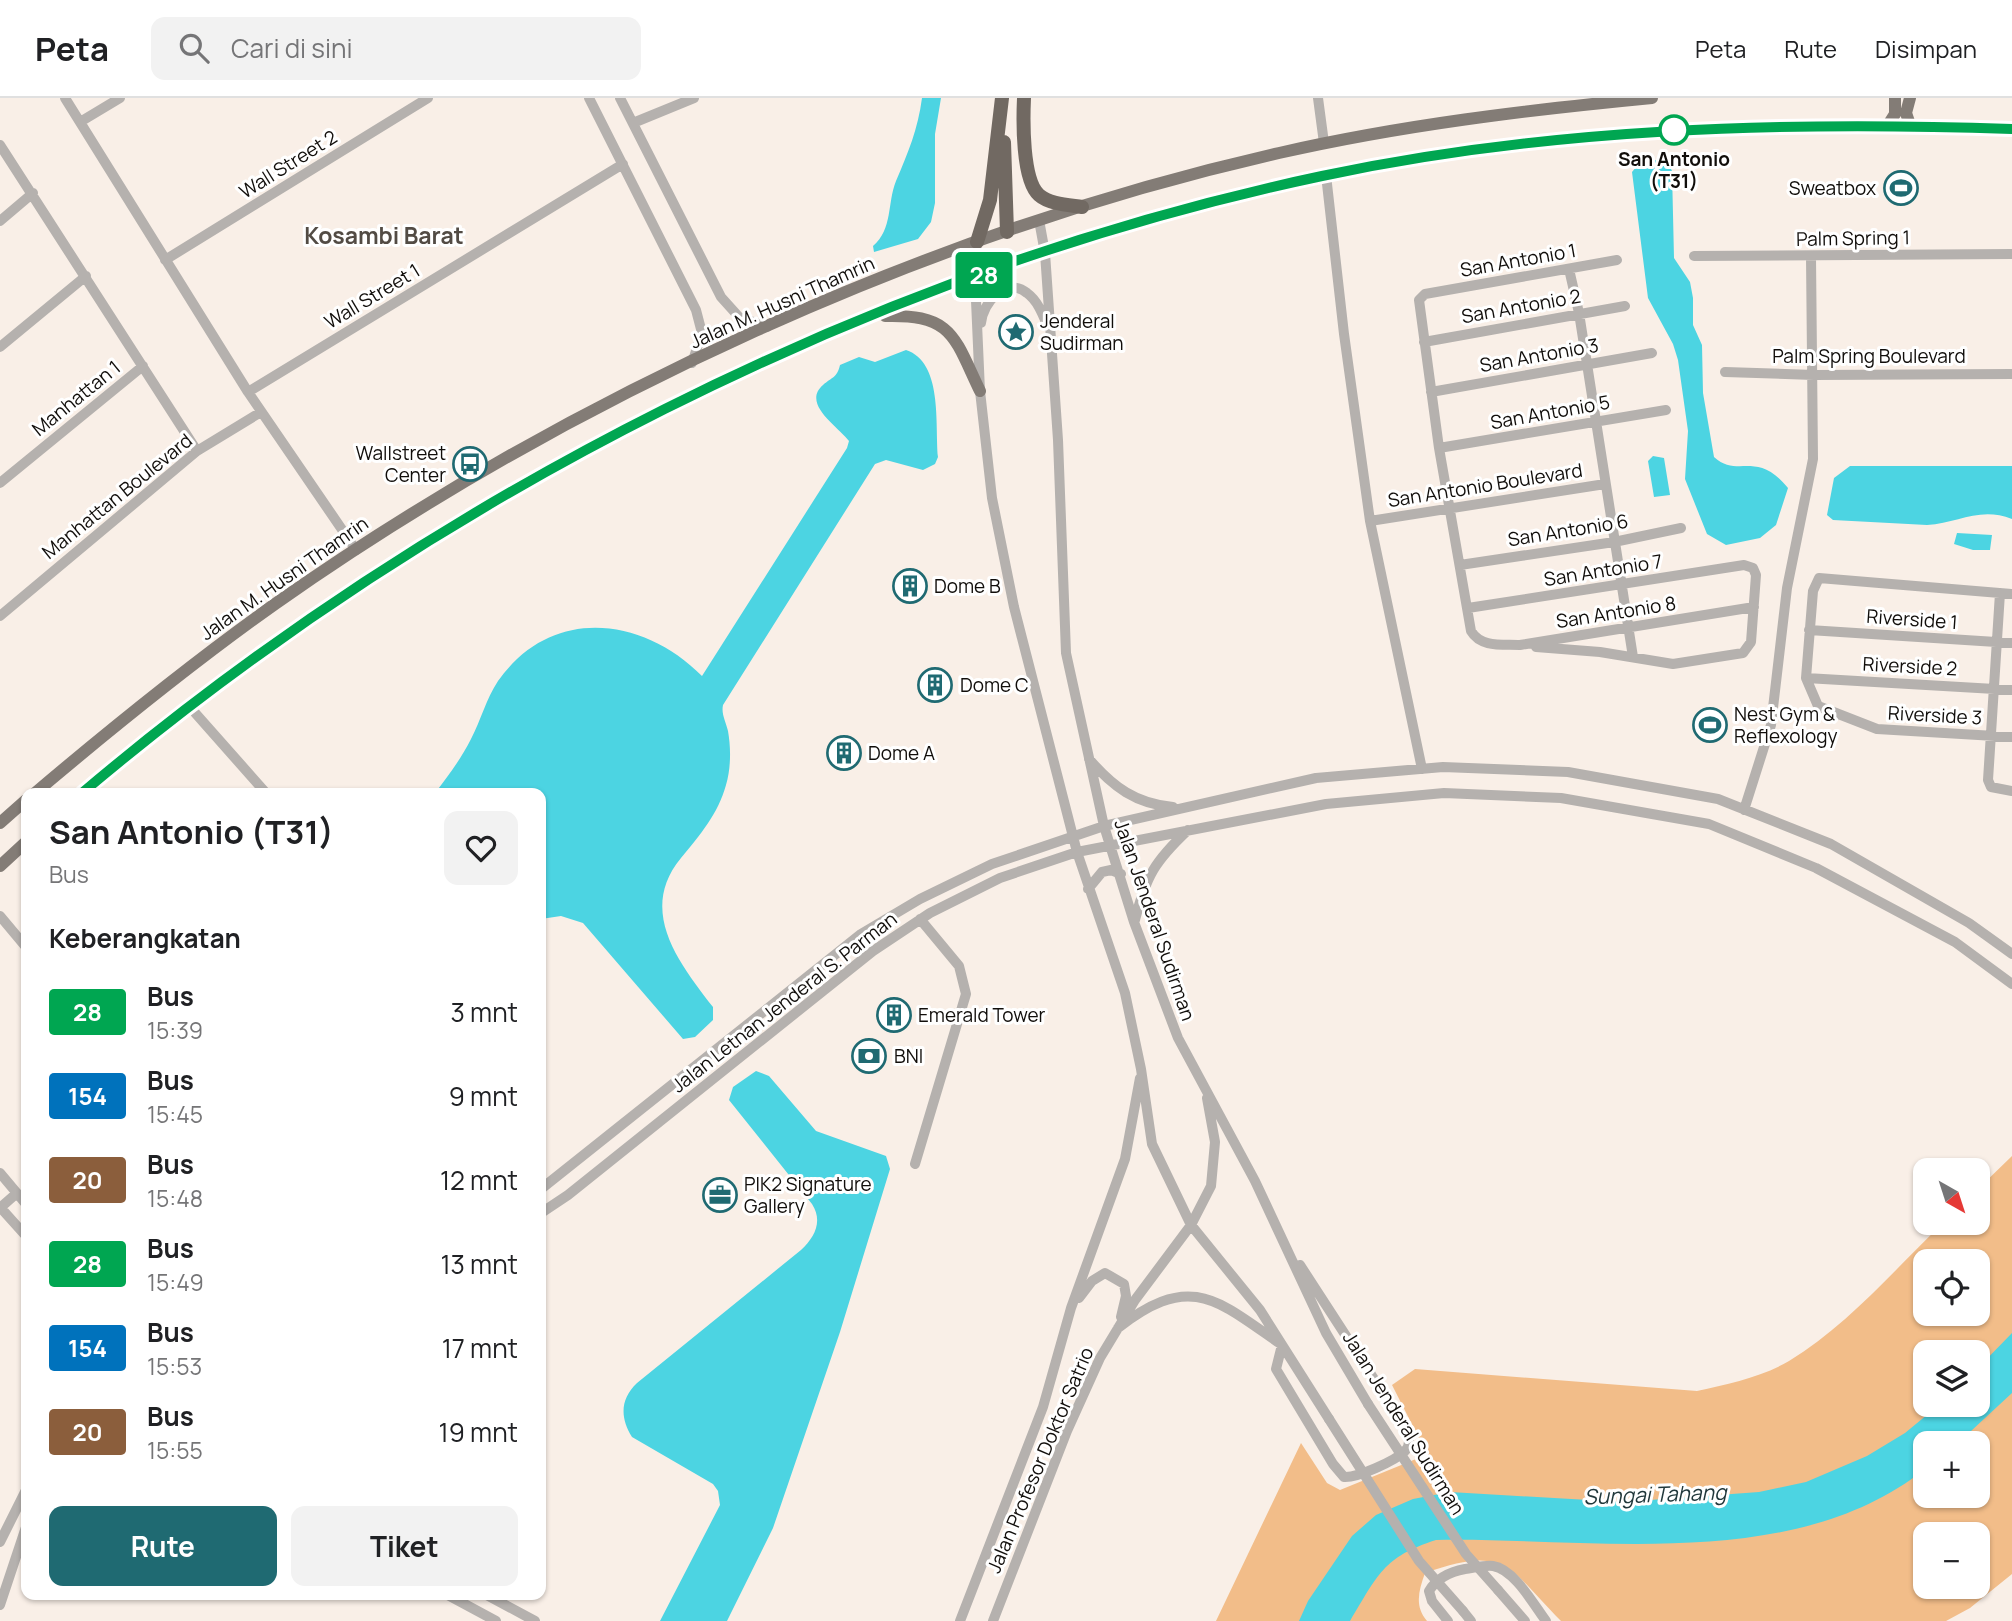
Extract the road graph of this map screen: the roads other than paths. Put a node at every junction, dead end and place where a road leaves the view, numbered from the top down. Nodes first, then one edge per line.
1 (65, 98) edge
2 (120, 98) edge
3 (428, 98) edge
4 (589, 98) edge
5 (620, 98) edge
6 (694, 98) edge
7 (1002, 98) edge
8 (1024, 98) edge
9 (1318, 98) edge
10 (1652, 98) edge
11 (1895, 98) edge
12 (1910, 98) edge
13 (80, 122) junction
14 (633, 123) junction
15 (1888, 125) junction
16 (1910, 125) junction
17 (2012, 129) edge
18 (1324, 143) junction
19 (0, 145) edge
20 (623, 164) junction
21 (1326, 175) junction
22 (33, 193) junction
23 (1082, 207) junction
24 (1039, 220) junction
25 (0, 221) edge
26 (1006, 232) junction
27 (977, 242) junction
28 (1045, 253) junction
29 (2012, 254) edge
30 (1695, 257) dead end
31 (1811, 257) junction
32 (165, 260) junction
33 (1617, 260) dead end
34 (1569, 269) junction
35 (86, 276) junction
36 (975, 278) junction
37 (1625, 306) dead end
38 (1579, 313) junction
39 (872, 316) junction
40 (767, 327) junction
41 (1052, 338) junction
42 (1424, 342) junction
43 (0, 347) edge
44 (978, 351) junction
45 (1653, 353) dead end
46 (691, 363) junction
47 (1585, 365) junction
48 (143, 366) junction
49 (1725, 372) dead end
50 (2012, 374) edge
51 (1814, 375) junction
52 (980, 391) junction
53 (248, 392) junction
54 (1431, 392) junction
55 (1666, 410) dead end
56 (261, 412) junction
57 (1596, 421) junction
58 (1439, 448) junction
59 (197, 452) junction
60 (0, 483) edge
61 (1605, 484) junction
62 (1450, 508) junction
63 (1370, 521) junction
64 (1681, 528) dead end
65 (1614, 542) junction
66 (356, 550) junction
67 (1460, 565) junction
68 (1621, 584) junction
69 (2000, 593) junction
70 (2012, 594) edge
71 (1754, 607) junction
72 (1468, 608) junction
73 (0, 616) edge
74 (1628, 628) junction
75 (1810, 630) junction
76 (1997, 642) junction
77 (2012, 643) edge
78 (1520, 645) junction
79 (1633, 657) junction
80 (1806, 678) junction
81 (1993, 689) junction
82 (2012, 690) edge
83 (189, 706) junction
84 (1990, 735) junction
85 (2012, 737) edge
86 (1086, 756) junction
87 (1422, 769) junction
88 (41, 788) edge
89 (88, 788) edge
90 (262, 788) edge
91 (2012, 791) edge
92 (21, 804) edge
93 (1182, 807) junction
94 (1745, 810) junction
95 (0, 823) edge
96 (1104, 826) junction
97 (1188, 829) junction
98 (1074, 835) junction
99 (1110, 844) junction
100 (21, 847) edge
101 (1077, 852) junction
102 (0, 866) edge
103 (1121, 874) junction
104 (1088, 889) junction
105 (0, 916) edge
106 (920, 919) junction
107 (1134, 922) junction
108 (21, 941) edge
109 (2012, 954) edge
110 (2000, 975) junction
111 (2012, 984) edge
112 (2012, 990) edge
113 (1141, 1069) junction
114 (1206, 1090) junction
115 (915, 1164) dead end
116 (0, 1173) edge
117 (546, 1185) edge
118 (17, 1193) junction
119 (21, 1198) edge
120 (0, 1208) edge
121 (546, 1210) edge
122 (1271, 1216) junction
123 (1191, 1225) junction
124 (21, 1231) edge
125 (1071, 1308) junction
126 (1118, 1328) junction
127 (1282, 1345) junction
128 (21, 1500) edge
129 (0, 1542) edge
130 (21, 1542) edge
131 (457, 1600) edge
132 (496, 1600) edge
133 (0, 1605) edge
134 (496, 1621) edge
135 (535, 1621) edge
136 (960, 1621) edge
137 (993, 1621) edge
138 (1448, 1621) edge
139 (1471, 1621) edge
140 (1525, 1621) edge
141 (1546, 1621) edge

1 - 13 street
2 - 13 street
3 - 32 street, Wall Street 2
4 - 20 street
5 - 14 street
6 - 14 street
7 - 26 highway
7 - 27 highway
8 - 23 highway
9 - 18 street
10 - 18 main road, Jalan M. Husni Thamrin
11 - 15 main road
12 - 16 main road
13 - 32 street
14 - 40 street
15 - 16 main road
15 - 21 main road
16 - 17 main road
18 - 23 main road, Jalan M. Husni Thamrin
19 - 22 street
20 - 46 street
20 - 53 street, Wall Street 1
21 - 28 main road
21 - 63 street
22 - 25 street
22 - 35 street
23 - 24 main road, Jalan M. Husni Thamrin
24 - 26 main road, Jalan M. Husni Thamrin
24 - 28 street, Jalan Jenderal Sudirman
26 - 27 main road, Jalan M. Husni Thamrin
27 - 36 street
27 - 40 main road, Jalan M. Husni Thamrin
28 - 36 main road
28 - 41 street, Jalan Jenderal Sudirman
29 - 31 street, Palm Spring 1
30 - 31 street, Palm Spring 1
31 - 51 street
32 - 53 street
33 - 34 street, San Antonio 1
34 - 38 street
34 - 42 street, San Antonio 1
35 - 43 street
35 - 48 street
36 - 39 main road
36 - 44 street
37 - 38 street, San Antonio 2
38 - 42 street, San Antonio 2
38 - 47 street
39 - 52 main road
39 - 83 main road
40 - 46 main road, Jalan M. Husni Thamrin
41 - 44 street
41 - 86 street, Jalan Jenderal Sudirman
42 - 54 street
44 - 52 street
45 - 47 street, San Antonio 3
46 - 66 main road, Jalan M. Husni Thamrin
47 - 54 street, San Antonio 3
47 - 57 street
48 - 59 street
48 - 60 street, Manhattan 1
49 - 51 street, Palm Spring Boulevard
50 - 51 street, Palm Spring Boulevard
51 - 94 street
52 - 98 street
53 - 56 street
54 - 58 street
55 - 57 street, San Antonio 5
56 - 59 street, Manhattan Boulevard
56 - 66 street
57 - 58 street, San Antonio 5
57 - 61 street
58 - 62 street
59 - 73 street, Manhattan Boulevard
61 - 62 street, San Antonio Boulevard
61 - 65 street
62 - 63 street, San Antonio Boulevard
62 - 67 street
63 - 87 street
64 - 65 street, San Antonio 6
65 - 67 street, San Antonio 6
65 - 68 street
66 - 88 main road, Jalan M. Husni Thamrin
67 - 72 street
68 - 71 street, San Antonio 7
68 - 72 street, San Antonio 7
68 - 74 street
69 - 70 street
69 - 75 street
69 - 76 street
71 - 74 street, San Antonio 8
71 - 79 street
72 - 78 street, San Antonio 8
74 - 78 street, San Antonio 8
74 - 79 street
75 - 76 street, Riverside 1
75 - 80 street
76 - 77 street, Riverside 1
76 - 81 street
78 - 79 street
80 - 81 street, Riverside 2
80 - 84 street, Riverside 3
81 - 82 street, Riverside 2
81 - 84 street
83 - 89 main road
83 - 90 street
84 - 85 street, Riverside 3
84 - 91 street
86 - 93 street
86 - 96 street, Jalan Jenderal Sudirman
87 - 93 street, Jalan Letnan Jenderal S. Parman
87 - 94 street, Jalan Letnan Jenderal S. Parman
92 - 95 main road
93 - 96 street, Jalan Letnan Jenderal S. Parman
94 - 109 street, Jalan Letnan Jenderal S. Parman
96 - 98 street, Jalan Letnan Jenderal S. Parman
96 - 99 street, Jalan Jenderal Sudirman
97 - 99 street, Jalan Letnan Jenderal S. Parman
97 - 107 street
97 - 110 street, Jalan Letnan Jenderal S. Parman
98 - 101 street
98 - 117 street, Jalan Letnan Jenderal S. Parman
99 - 101 street, Jalan Letnan Jenderal S. Parman
99 - 103 street, Jalan Jenderal Sudirman
100 - 102 main road
101 - 104 street
101 - 106 street, Jalan Letnan Jenderal S. Parman
103 - 104 street
103 - 107 street, Jalan Jenderal Sudirman
104 - 113 street
105 - 108 street
106 - 115 street
106 - 121 street, Jalan Letnan Jenderal S. Parman
107 - 114 street, Jalan Jenderal Sudirman
110 - 111 street
110 - 112 street
113 - 123 street
113 - 125 street, Jalan Profesor Doktor Satrio
114 - 122 street, Jalan Jenderal Sudirman
114 - 123 street, Jalan Profesor Doktor Satrio
116 - 118 street
118 - 119 street
118 - 120 street
120 - 124 street
122 - 127 street
122 - 140 street, Jalan Jenderal Sudirman, bridge
123 - 126 street, Jalan Profesor Doktor Satrio
123 - 127 street
125 - 126 street
125 - 136 street, Jalan Profesor Doktor Satrio
126 - 127 street
126 - 137 street, Jalan Profesor Doktor Satrio
127 - 139 street, bridge
128 - 129 street
130 - 133 street
131 - 134 street
132 - 135 street
138 - 141 street

